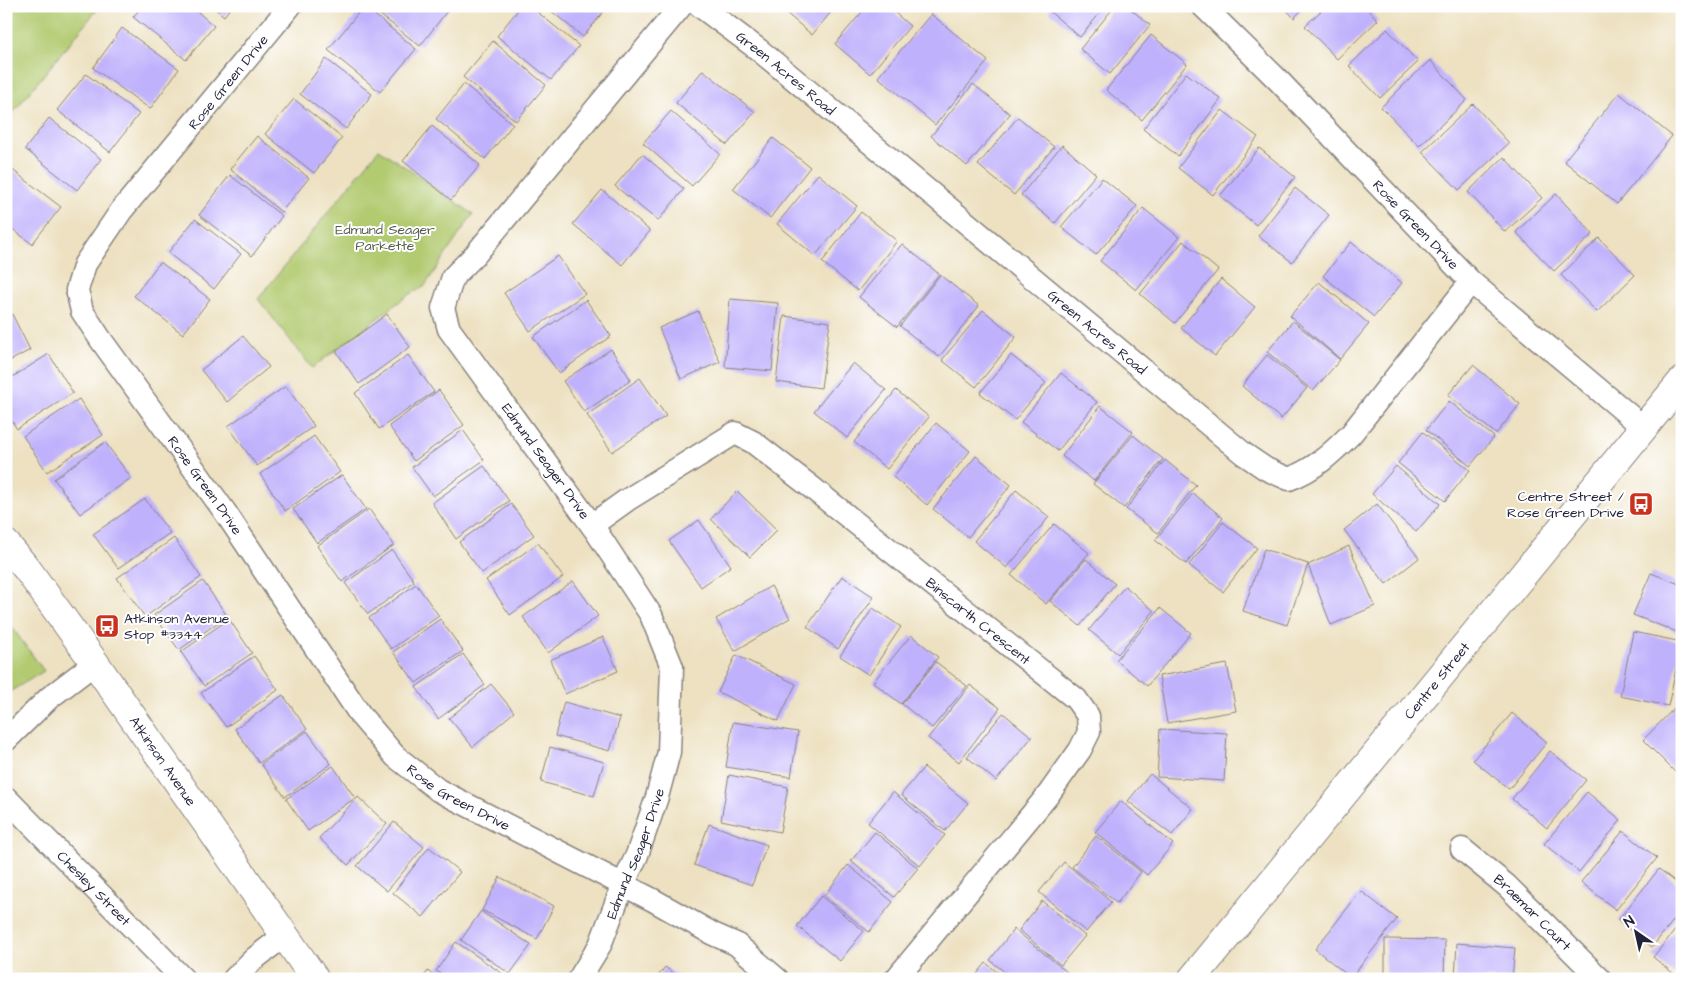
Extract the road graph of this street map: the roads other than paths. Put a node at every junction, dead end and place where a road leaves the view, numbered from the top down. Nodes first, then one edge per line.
1 (290, 6) edge
2 (680, 6) edge
3 (700, 6) edge
4 (1203, 6) edge
5 (1471, 282) junction
6 (1682, 381) edge
7 (1643, 427) junction
8 (592, 525) junction
9 (6, 544) edge
10 (95, 663) junction
11 (6, 740) edge
12 (6, 798) edge
13 (1462, 849) dead end
14 (623, 885) junction
15 (285, 935) junction
16 (183, 979) edge
17 (234, 979) edge
18 (315, 979) edge
19 (579, 979) edge
20 (778, 979) edge
21 (896, 979) edge
22 (1192, 979) edge
23 (1600, 979) edge

1 - 14 street, Rose Green Drive
2 - 8 street, Edmund Seager Drive
3 - 5 street, Green Acres Road
4 - 5 street, Rose Green Drive
5 - 7 street, Rose Green Drive
6 - 7 main road, Centre Street
7 - 22 main road, Centre Street
8 - 14 street, Edmund Seager Drive
8 - 21 street, Binscarth Crescent
9 - 10 main road, Atkinson Avenue
10 - 11 street
10 - 15 main road, Atkinson Avenue
12 - 16 street, Chesley Street
13 - 23 street, Braemar Court
14 - 19 street, Edmund Seager Drive
14 - 20 street
15 - 17 street
15 - 18 main road, Atkinson Avenue

